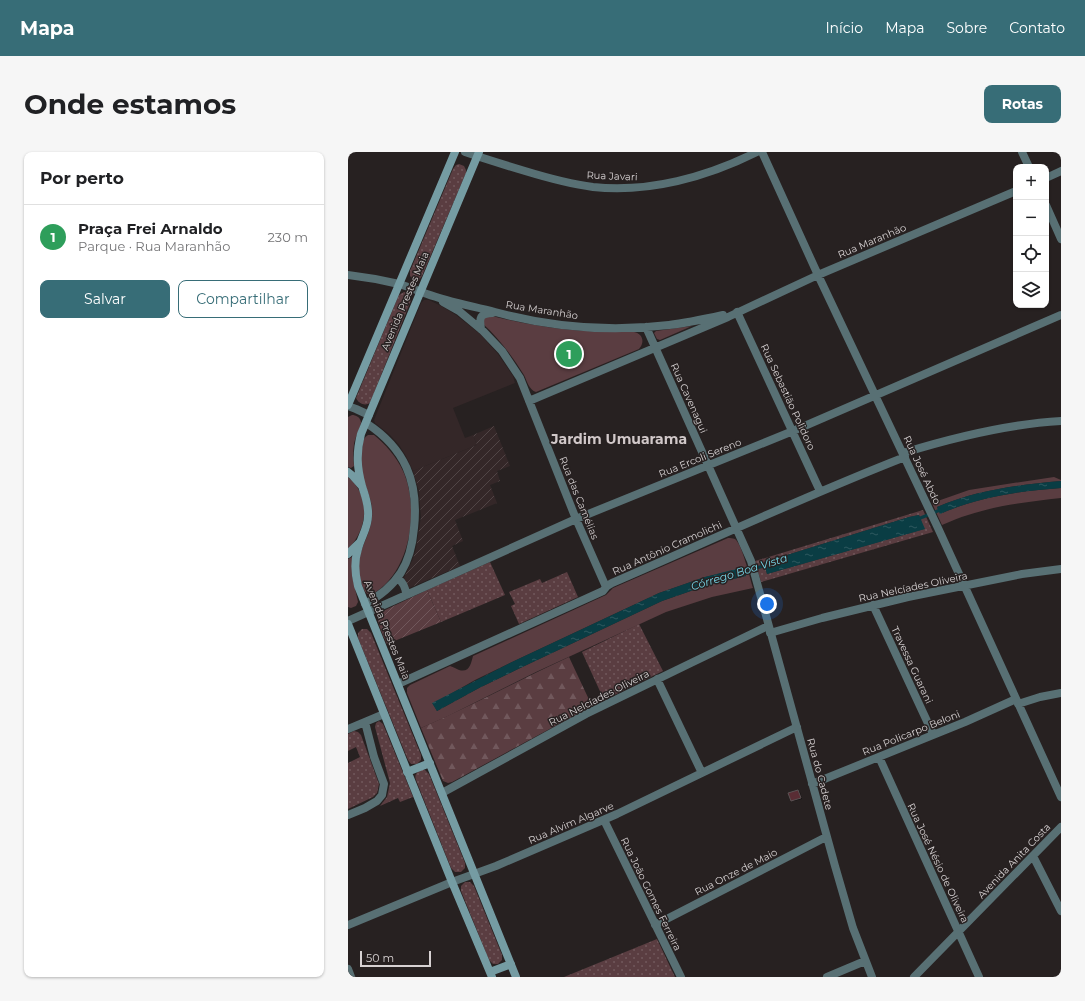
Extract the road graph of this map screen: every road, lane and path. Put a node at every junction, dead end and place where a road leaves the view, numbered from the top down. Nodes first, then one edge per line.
1 (455, 152) edge
2 (465, 152) edge
3 (757, 152) edge
4 (762, 152) edge
5 (1022, 152) edge
6 (478, 154) edge
7 (1028, 164) edge
8 (1061, 171) edge
9 (1049, 177) edge
10 (1013, 192) edge
11 (1049, 212) edge
12 (1061, 239) edge
13 (818, 275) junction
14 (348, 276) edge
15 (399, 284) junction
16 (424, 293) junction
17 (495, 312) junction
18 (737, 312) junction
19 (1061, 315) edge
20 (646, 327) junction
21 (481, 329) junction
22 (655, 348) junction
23 (876, 396) junction
24 (529, 401) junction
25 (348, 405) edge
26 (367, 419) junction
27 (1061, 421) edge
28 (793, 431) junction
29 (904, 455) junction
30 (708, 466) junction
31 (348, 472) edge
32 (363, 489) junction
33 (820, 491) junction
34 (576, 519) junction
35 (737, 528) junction
36 (362, 539) junction
37 (348, 554) edge
38 (1061, 569) edge
39 (753, 570) joint
40 (397, 578) junction
41 (964, 586) junction
42 (606, 587) junction
43 (406, 595) junction
44 (873, 605) junction
45 (367, 608) junction
46 (348, 623) edge
47 (769, 630) junction
48 (657, 679) junction
49 (398, 684) junction
50 (1061, 693) edge
51 (1017, 701) junction
52 (384, 714) junction
53 (365, 722) junction
54 (797, 727) junction
55 (348, 729) edge
56 (933, 734) junction
57 (879, 757) junction
58 (430, 763) junction
59 (408, 772) junction
60 (702, 773) junction
61 (812, 784) junction
62 (442, 793) junction
63 (1061, 797) edge
64 (348, 815) edge
65 (604, 820) junction
66 (1061, 827) edge
67 (826, 837) junction
68 (1033, 856) junction
69 (475, 874) junction
70 (452, 882) junction
71 (1061, 911) edge
72 (348, 925) edge
73 (655, 925) junction
74 (959, 932) junction
75 (865, 961) junction
76 (511, 964) junction
77 (348, 969) edge
78 (490, 975) edge
79 (351, 977) edge
80 (516, 977) edge
81 (680, 977) edge
82 (828, 977) edge
83 (872, 977) edge
84 (914, 977) edge
85 (979, 977) edge

1 - 15 street, Avenida Prestes Maia
2 - 6 street, Rua Javari
3 - 6 street, Rua Javari
4 - 13 street, Rua José Abdo
5 - 7 street
6 - 16 street, Avenida Prestes Maia
8 - 9 street
10 - 13 street, Rua Maranhão
11 - 12 street
13 - 18 street, Rua Maranhão
13 - 23 street, Rua José Abdo
14 - 15 street, Rua Maranhão
15 - 16 street, Rua Maranhão
15 - 25 street, Avenida Prestes Maia
16 - 17 street, Rua Maranhão
16 - 21 street, Rua das Camélias
16 - 26 street, Avenida Prestes Maia
17 - 20 street, Rua Maranhão
17 - 21 street
18 - 20 street, Rua Maranhão
18 - 22 street, Rua Maranhão
18 - 28 street, Rua Sebastião Polidoro
19 - 23 street, Rua Ercoli Sereno
20 - 22 street, Rua Cavenagui
21 - 24 street, Rua das Camélias
22 - 24 street, Rua Maranhão
22 - 30 street, Rua Cavenagui
23 - 28 street, Rua Ercoli Sereno
23 - 29 street, Rua José Abdo
24 - 34 street, Rua das Camélias
25 - 26 street
26 - 32 street, Avenida Prestes Maia
26 - 40 street
27 - 29 street, Rua Antônio Cramolichi
28 - 30 street, Rua Ercoli Sereno
28 - 33 street, Rua Sebastião Polidoro
29 - 33 street, Rua Antônio Cramolichi
29 - 41 street, Rua José Abdo
30 - 34 street, Rua Ercoli Sereno
30 - 35 street, Rua Cavenagui
31 - 32 street
32 - 36 street, Avenida Prestes Maia
33 - 35 street, Rua Antônio Cramolichi
34 - 42 street, Rua das Camélias
34 - 43 street, Rua Ercoli Sereno
35 - 39 street, Rua Cavenagui
35 - 42 street, Rua Antônio Cramolichi
36 - 37 street
36 - 45 street, Avenida Prestes Maia
38 - 41 street, Rua Nelcíades Oliveira
39 - 47 street, Rua do Cadete
40 - 43 street
40 - 45 street
41 - 44 street, Rua Nelcíades Oliveira
41 - 51 street, Rua José Abdo
42 - 49 street, Rua Antônio Cramolichi
43 - 45 street, Rua Ercoli Sereno
44 - 47 street, Rua Nelcíades Oliveira
44 - 56 street, Travessa Guarani
45 - 46 street, Rua Ercoli Sereno
45 - 49 street, Avenida Prestes Maia
46 - 52 street
47 - 48 street, Rua Nelcíades Oliveira
47 - 54 street, Rua do Cadete
48 - 60 street
48 - 62 street, Rua Nelcíades Oliveira
49 - 58 street, Avenida Prestes Maia
50 - 51 street, Rua Policarpo Beloni
51 - 56 street, Rua Policarpo Beloni
51 - 63 street, Rua José Abdo
52 - 53 street
52 - 59 street
53 - 55 street
53 - 64 street
54 - 60 street, Rua Alvim Algarve
54 - 61 street, Rua do Cadete
56 - 57 street, Rua Policarpo Beloni
57 - 61 street, Rua Policarpo Beloni
57 - 74 street, Rua José Nésio de Oliveira
58 - 59 street
58 - 62 street, Avenida Prestes Maia
59 - 70 street
60 - 65 street, Rua Alvim Algarve
61 - 67 street, Rua do Cadete
62 - 69 street, Avenida Prestes Maia
65 - 69 street, Rua Alvim Algarve
65 - 73 street, Rua João Gomes Ferreira
66 - 68 street, Avenida Anita Costa
67 - 73 street, Rua Onze de Maio
67 - 75 street, Rua do Cadete
68 - 71 street
68 - 74 street, Avenida Anita Costa
69 - 70 street, Rua Alvim Algarve
69 - 76 street, Avenida Prestes Maia
70 - 72 street, Rua Alvim Algarve
70 - 78 street
73 - 81 street, Rua João Gomes Ferreira
74 - 84 street, Avenida Anita Costa
74 - 85 street, Rua José Nésio de Oliveira
75 - 82 street
75 - 83 street, Rua do Cadete
76 - 78 street
76 - 80 street, Avenida Prestes Maia
77 - 79 street

